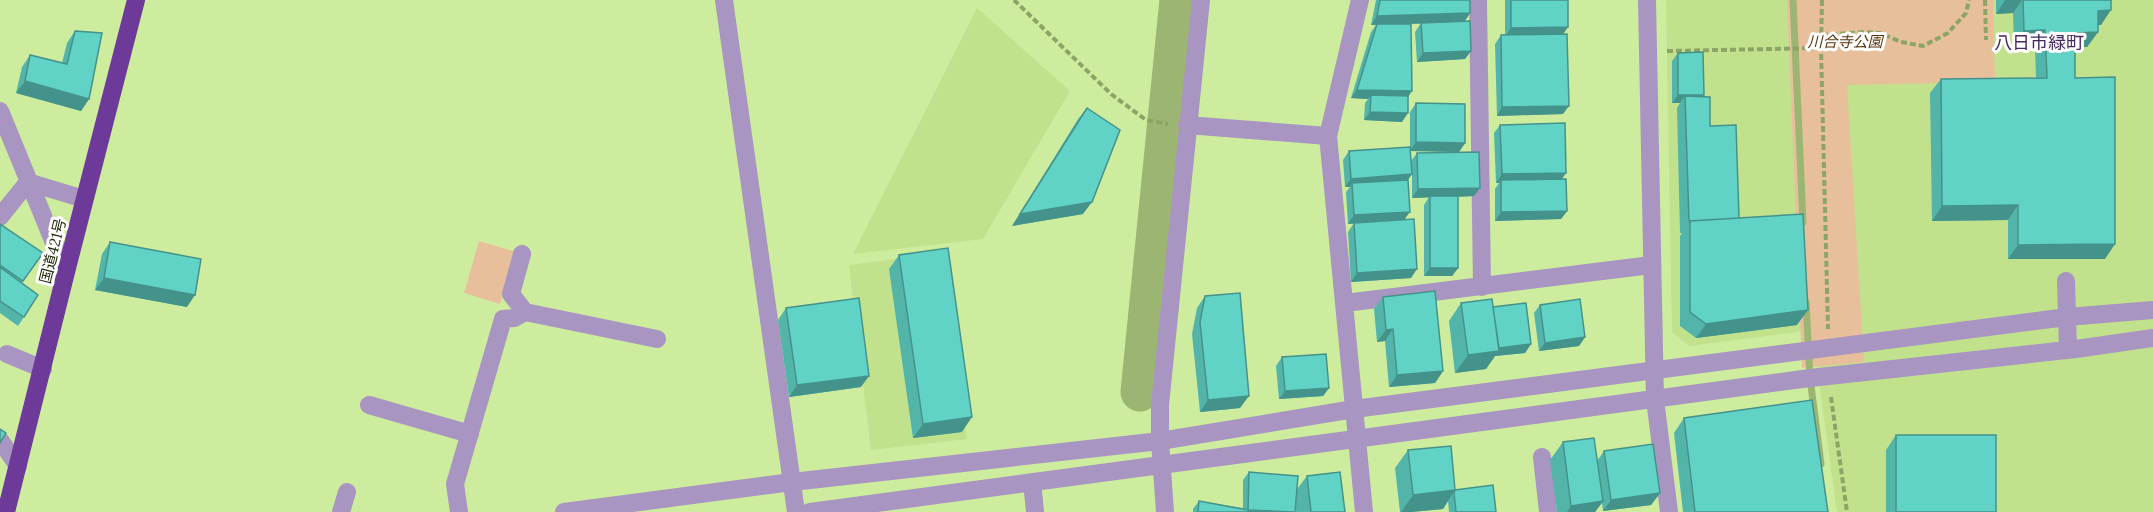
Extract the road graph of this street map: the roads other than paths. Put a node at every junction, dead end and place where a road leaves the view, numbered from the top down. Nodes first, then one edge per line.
1 (136, 0) edge
2 (724, 0) edge
3 (1201, 0) edge
4 (1360, 0) edge
5 (1478, 0) edge
6 (1647, 0) edge
7 (0, 111) edge
8 (1181, 125) junction
9 (1328, 136) junction
10 (28, 182) junction
11 (84, 199) junction
12 (0, 217) edge
13 (522, 254) dead end
14 (1651, 266) junction
15 (66, 272) junction
16 (2066, 281) dead end
17 (1482, 287) junction
18 (1345, 303) junction
19 (2153, 310) edge
20 (525, 312) junction
21 (2067, 317) junction
22 (2153, 338) edge
23 (657, 339) dead end
24 (2068, 350) junction
25 (2, 356) edge
26 (43, 369) junction
27 (1653, 370) junction
28 (1655, 399) junction
29 (369, 405) dead end
30 (1354, 409) junction
31 (470, 434) junction
32 (1357, 438) junction
33 (0, 440) edge
34 (1160, 441) junction
35 (1542, 457) dead end
36 (1163, 465) junction
37 (18, 466) junction
38 (792, 482) junction
39 (1032, 482) junction
40 (347, 492) dead end
41 (6, 512) edge
42 (341, 512) edge
43 (459, 512) edge
44 (564, 512) edge
45 (796, 512) edge
46 (810, 512) edge
47 (1035, 512) edge
48 (1165, 512) edge
49 (1364, 512) edge
50 (1548, 512) edge
51 (1669, 512) edge

1 - 11 highway, 国道421号
2 - 38 street
3 - 8 street
4 - 9 street
5 - 17 street
6 - 14 street
7 - 10 street
8 - 9 street
8 - 34 street
9 - 18 street
10 - 11 street
10 - 12 street
10 - 15 street
11 - 15 highway, 国道421号
13 - 20 street
14 - 17 street
14 - 27 street
15 - 26 highway, 国道421号
16 - 21 street
17 - 18 street
18 - 30 street
19 - 21 street
20 - 23 street
20 - 31 street
21 - 24 street
21 - 27 street
22 - 24 street
24 - 28 street
25 - 26 street
26 - 37 highway, 国道421号
27 - 28 street
27 - 30 street
28 - 32 street
28 - 51 street
29 - 31 street
30 - 32 street
30 - 34 street
31 - 43 street
32 - 36 street
32 - 49 street
33 - 37 street
34 - 36 street
34 - 38 street
35 - 50 street
36 - 39 street
36 - 48 street
37 - 41 highway, 国道421号
38 - 44 street
38 - 45 street
39 - 46 street
39 - 47 street
40 - 42 street

